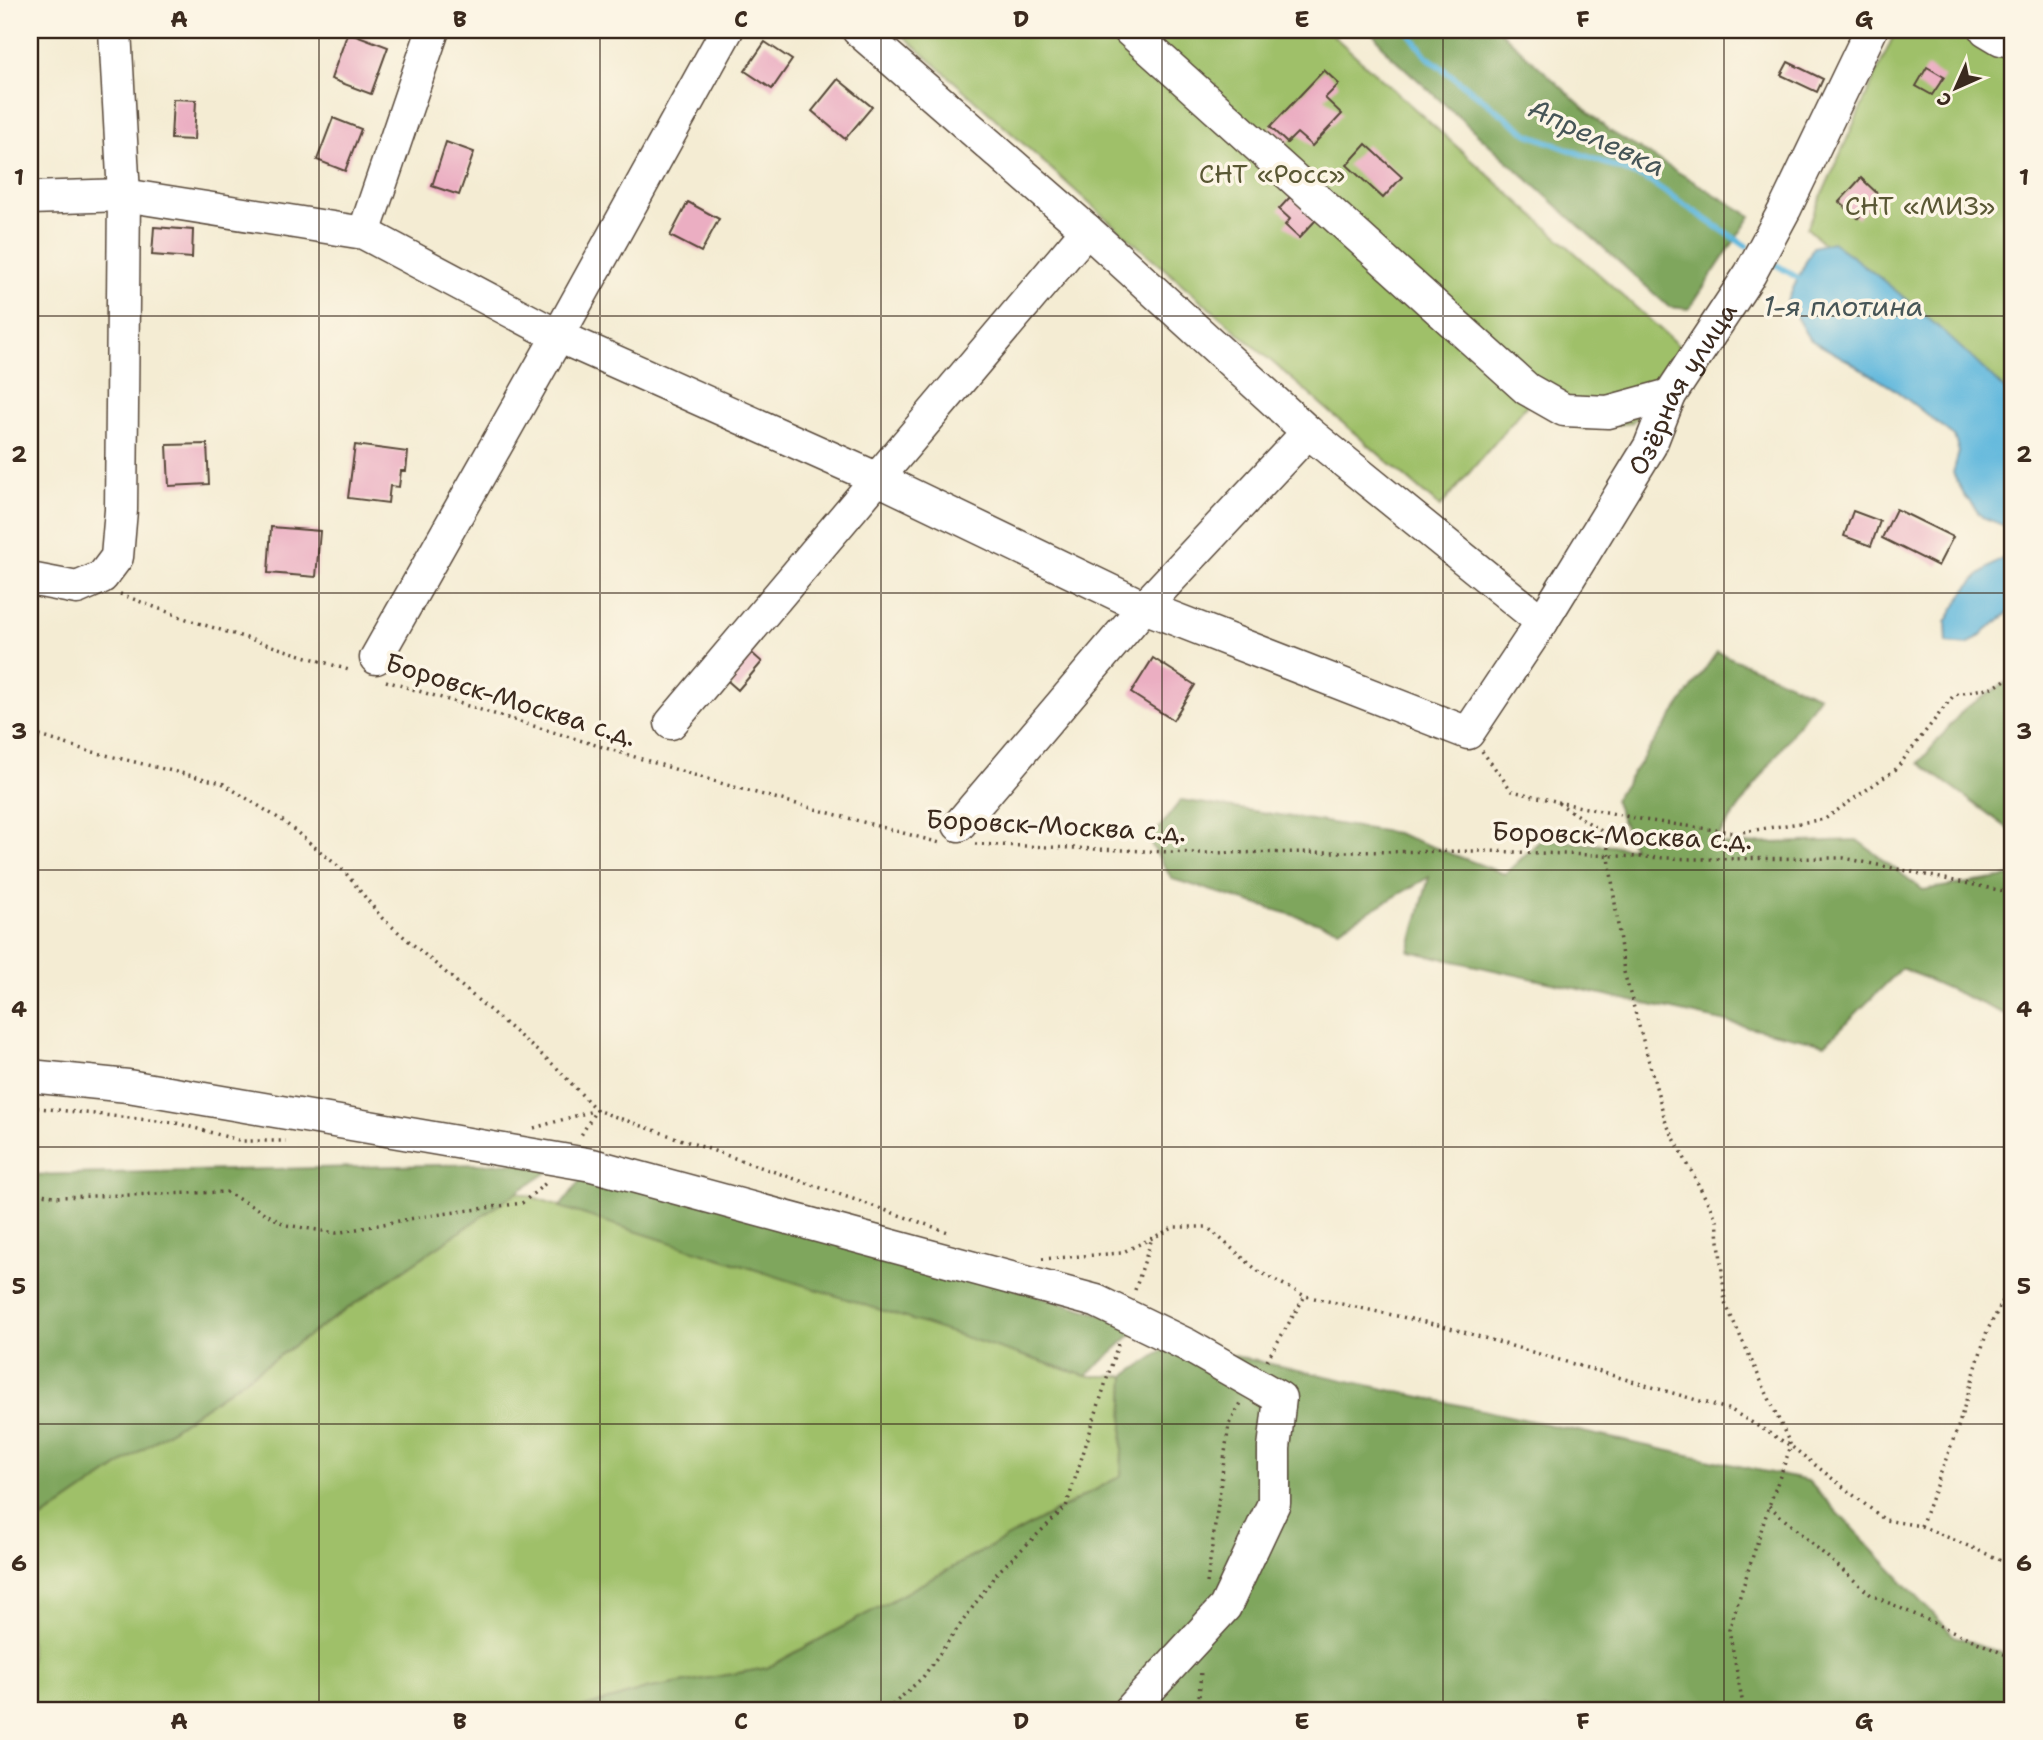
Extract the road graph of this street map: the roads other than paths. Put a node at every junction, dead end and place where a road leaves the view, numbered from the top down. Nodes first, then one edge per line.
1 (115, 30) edge
2 (433, 30) edge
3 (727, 30) edge
4 (858, 30) edge
5 (1129, 30) edge
6 (1871, 30) edge
7 (1986, 30) edge
8 (2013, 41) edge
9 (124, 195) junction
10 (30, 198) edge
11 (1087, 230) junction
12 (364, 233) junction
13 (558, 336) junction
14 (1670, 395) junction
15 (1308, 432) junction
16 (876, 478) junction
17 (30, 579) edge
18 (1144, 607) junction
19 (1542, 622) junction
20 (372, 670) road end
21 (671, 723) dead end
22 (960, 837) road end
23 (30, 1076) edge
24 (1130, 1710) edge

1 - 9 street
2 - 12 street
3 - 13 street
4 - 11 street
5 - 14 street
6 - 14 street, Озёрная улица
7 - 8 street
9 - 10 street
9 - 12 street
9 - 17 street
11 - 15 street
11 - 16 street
12 - 13 street
13 - 16 street
13 - 20 street
14 - 19 street, Озёрная улица
15 - 18 street
15 - 19 street
16 - 18 street
16 - 21 street
18 - 19 street, Озёрная улица
18 - 22 street
23 - 24 street

